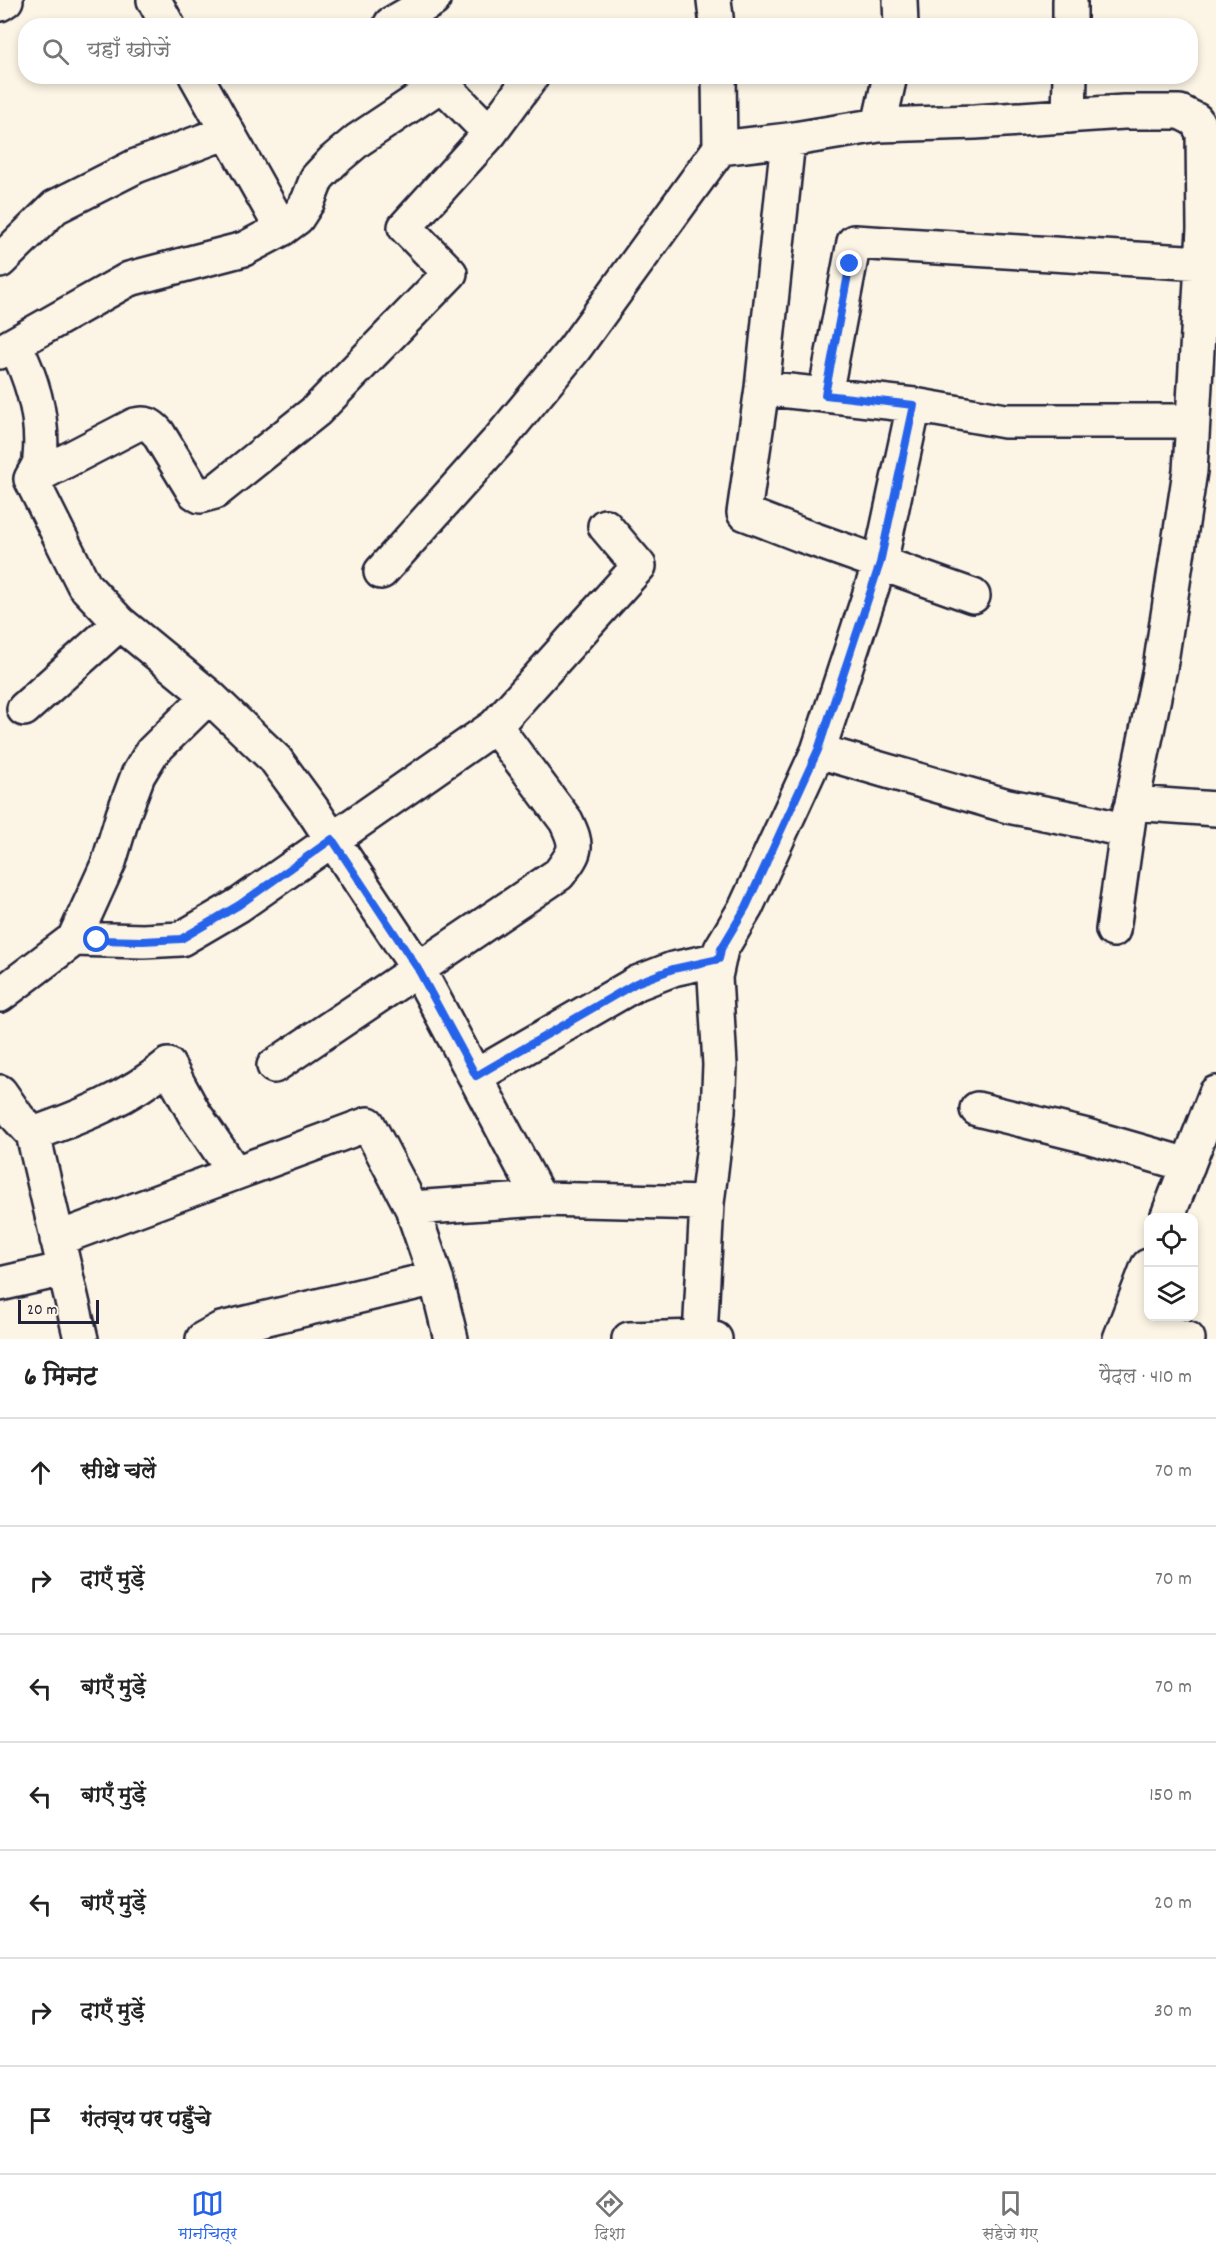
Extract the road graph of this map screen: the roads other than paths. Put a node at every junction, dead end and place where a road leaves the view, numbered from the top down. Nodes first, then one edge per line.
1 (6, 0) edge
2 (154, 0) edge
3 (433, 0) edge
4 (714, 0) edge
5 (900, 0) edge
6 (1070, 0) edge
7 (0, 4) edge
8 (388, 16) edge
9 (164, 18) edge
10 (716, 18) edge
11 (901, 18) edge
12 (1070, 18) edge
13 (200, 84) edge
14 (433, 84) edge
15 (442, 84) edge
16 (526, 84) edge
17 (719, 84) edge
18 (888, 84) edge
19 (1070, 84) edge
20 (1069, 116) junction
21 (879, 125) junction
22 (227, 132) junction
23 (490, 133) junction
24 (788, 140) junction
25 (720, 148) junction
26 (282, 229) junction
27 (0, 261) edge
28 (1202, 263) junction
29 (7, 348) edge
30 (762, 387) junction
31 (825, 395) junction
32 (914, 405) junction
33 (1193, 421) junction
34 (31, 479) junction
35 (605, 526) dead end
36 (880, 563) junction
37 (381, 572) dead end
38 (973, 596) dead end
39 (120, 623) junction
40 (209, 696) junction
41 (24, 709) dead end
42 (495, 726) junction
43 (818, 750) junction
44 (1216, 809) edge
45 (1129, 817) junction
46 (332, 839) junction
47 (1113, 930) dead end
48 (74, 939) junction
49 (719, 959) junction
50 (418, 969) junction
51 (0, 995) edge
52 (274, 1066) dead end
53 (476, 1076) junction
54 (0, 1092) edge
55 (1215, 1102) edge
56 (977, 1109) dead end
57 (33, 1134) junction
58 (1200, 1155) edge
59 (235, 1173) junction
60 (540, 1199) junction
61 (707, 1203) junction
62 (412, 1208) junction
63 (1170, 1213) edge
64 (61, 1254) junction
65 (1149, 1267) edge
66 (436, 1278) junction
67 (0, 1284) edge
68 (1124, 1329) edge
69 (708, 1338) edge
70 (81, 1339) edge
71 (203, 1339) edge
72 (451, 1339) edge
73 (629, 1339) edge
74 (1188, 1339) edge

1 - 7 street
2 - 9 street
3 - 8 street
4 - 10 street
5 - 11 street
6 - 12 street
13 - 22 street
14 - 26 street
15 - 23 street
16 - 23 street
17 - 25 street
18 - 21 street
19 - 20 street
20 - 21 street
20 - 28 street
21 - 24 street
22 - 26 street
22 - 27 street
23 - 34 street
24 - 25 street
24 - 30 street
25 - 37 street
26 - 29 street
28 - 31 street
28 - 33 street
29 - 34 street
30 - 31 street
30 - 36 street
31 - 32 street
32 - 33 street
32 - 36 street
33 - 45 street
34 - 39 street
35 - 42 street
36 - 38 street
36 - 43 street
39 - 40 street
39 - 41 street
40 - 46 street
40 - 48 street
42 - 46 street
42 - 50 street
43 - 45 street
43 - 49 street
44 - 45 street
45 - 47 street
46 - 48 street
46 - 50 street
48 - 51 street
49 - 53 street
49 - 61 street
50 - 52 street
50 - 53 street
53 - 60 street
54 - 57 street
55 - 58 street
56 - 58 street
57 - 59 street
57 - 64 street
58 - 63 street
59 - 62 street
59 - 64 street
60 - 61 street
60 - 62 street
61 - 69 street
62 - 66 street
64 - 67 street
64 - 70 street
65 - 68 street
66 - 71 street
66 - 72 street
68 - 74 street
69 - 73 street

